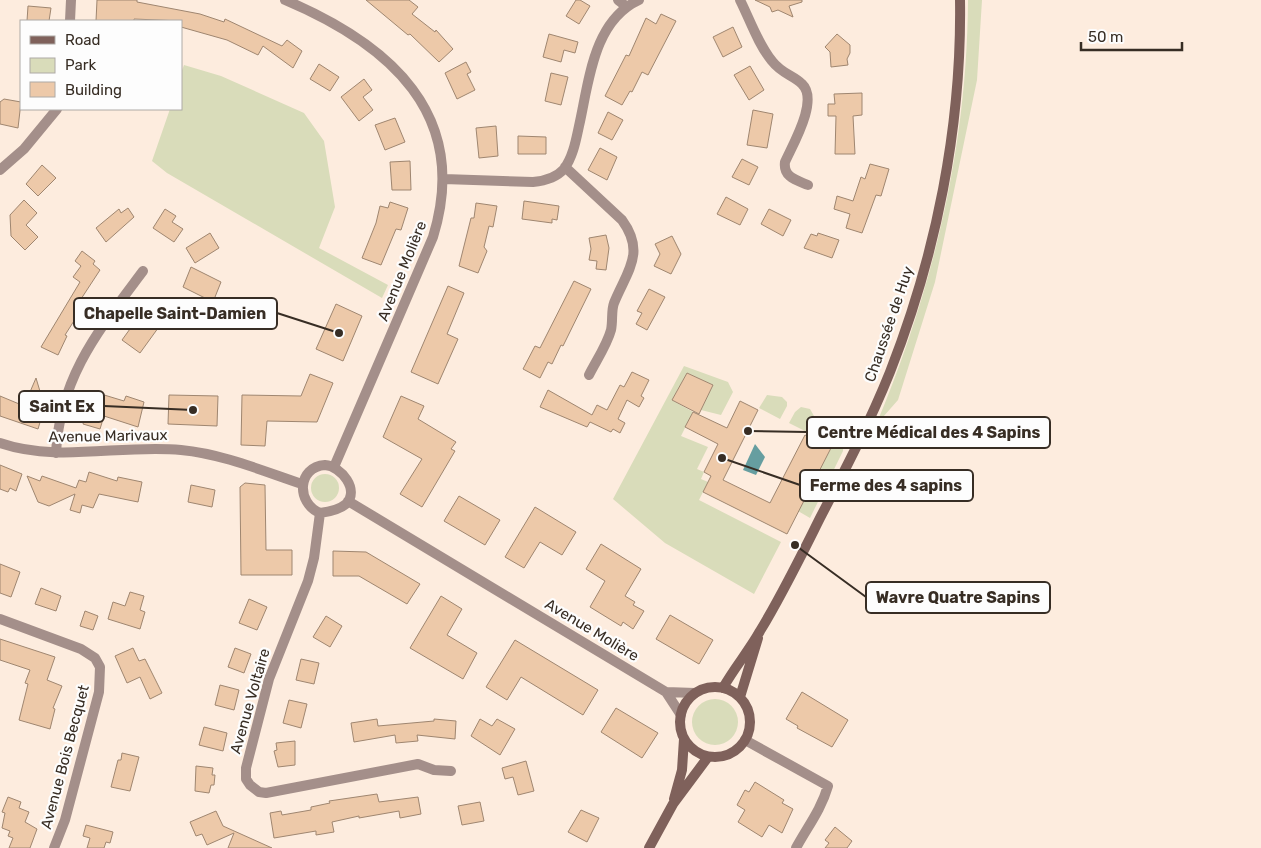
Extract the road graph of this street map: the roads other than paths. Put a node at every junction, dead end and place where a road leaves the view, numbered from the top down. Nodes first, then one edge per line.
1 (71, 0) edge
2 (284, 0) edge
3 (618, 0) edge
4 (639, 0) edge
5 (740, 0) edge
6 (960, 0) edge
7 (627, 7) junction
8 (70, 20) edge
9 (56, 110) edge
10 (565, 168) junction
11 (0, 170) edge
12 (444, 179) junction
13 (808, 185) dead end
14 (143, 271) dead end
15 (589, 375) dead end
16 (0, 443) edge
17 (56, 453) junction
18 (334, 467) junction
19 (302, 484) junction
20 (348, 501) junction
21 (320, 513) junction
22 (0, 619) edge
23 (760, 633) junction
24 (723, 688) junction
25 (666, 692) junction
26 (696, 693) junction
27 (740, 697) junction
28 (680, 715) junction
29 (684, 739) junction
30 (745, 740) junction
31 (708, 757) junction
32 (451, 771) dead end
33 (672, 804) junction
34 (54, 848) edge
35 (649, 848) edge
36 (796, 848) edge

1 - 8 street
2 - 12 street, Avenue Molière
3 - 7 street
4 - 7 street
5 - 13 street
6 - 23 main road, Chaussée de Huy
7 - 10 street
9 - 11 street
10 - 12 street
10 - 15 street
12 - 18 street, Avenue Molière
14 - 17 street
16 - 17 street, Avenue Marivaux
17 - 19 street, Avenue Marivaux
18 - 19 street
18 - 20 street
19 - 21 street
20 - 21 street
20 - 25 street, Avenue Molière
21 - 32 street, Avenue Voltaire
22 - 34 street, Avenue Bois Becquet
23 - 24 main road, Chaussée de Huy
23 - 27 main road, Chaussée de Huy
24 - 26 main road
24 - 27 main road
25 - 26 street, Avenue Molière
25 - 28 street, Avenue Molière
26 - 28 main road
27 - 30 main road
28 - 29 main road
29 - 31 main road
29 - 33 main road
30 - 31 main road
30 - 36 street
31 - 33 main road
33 - 35 main road

